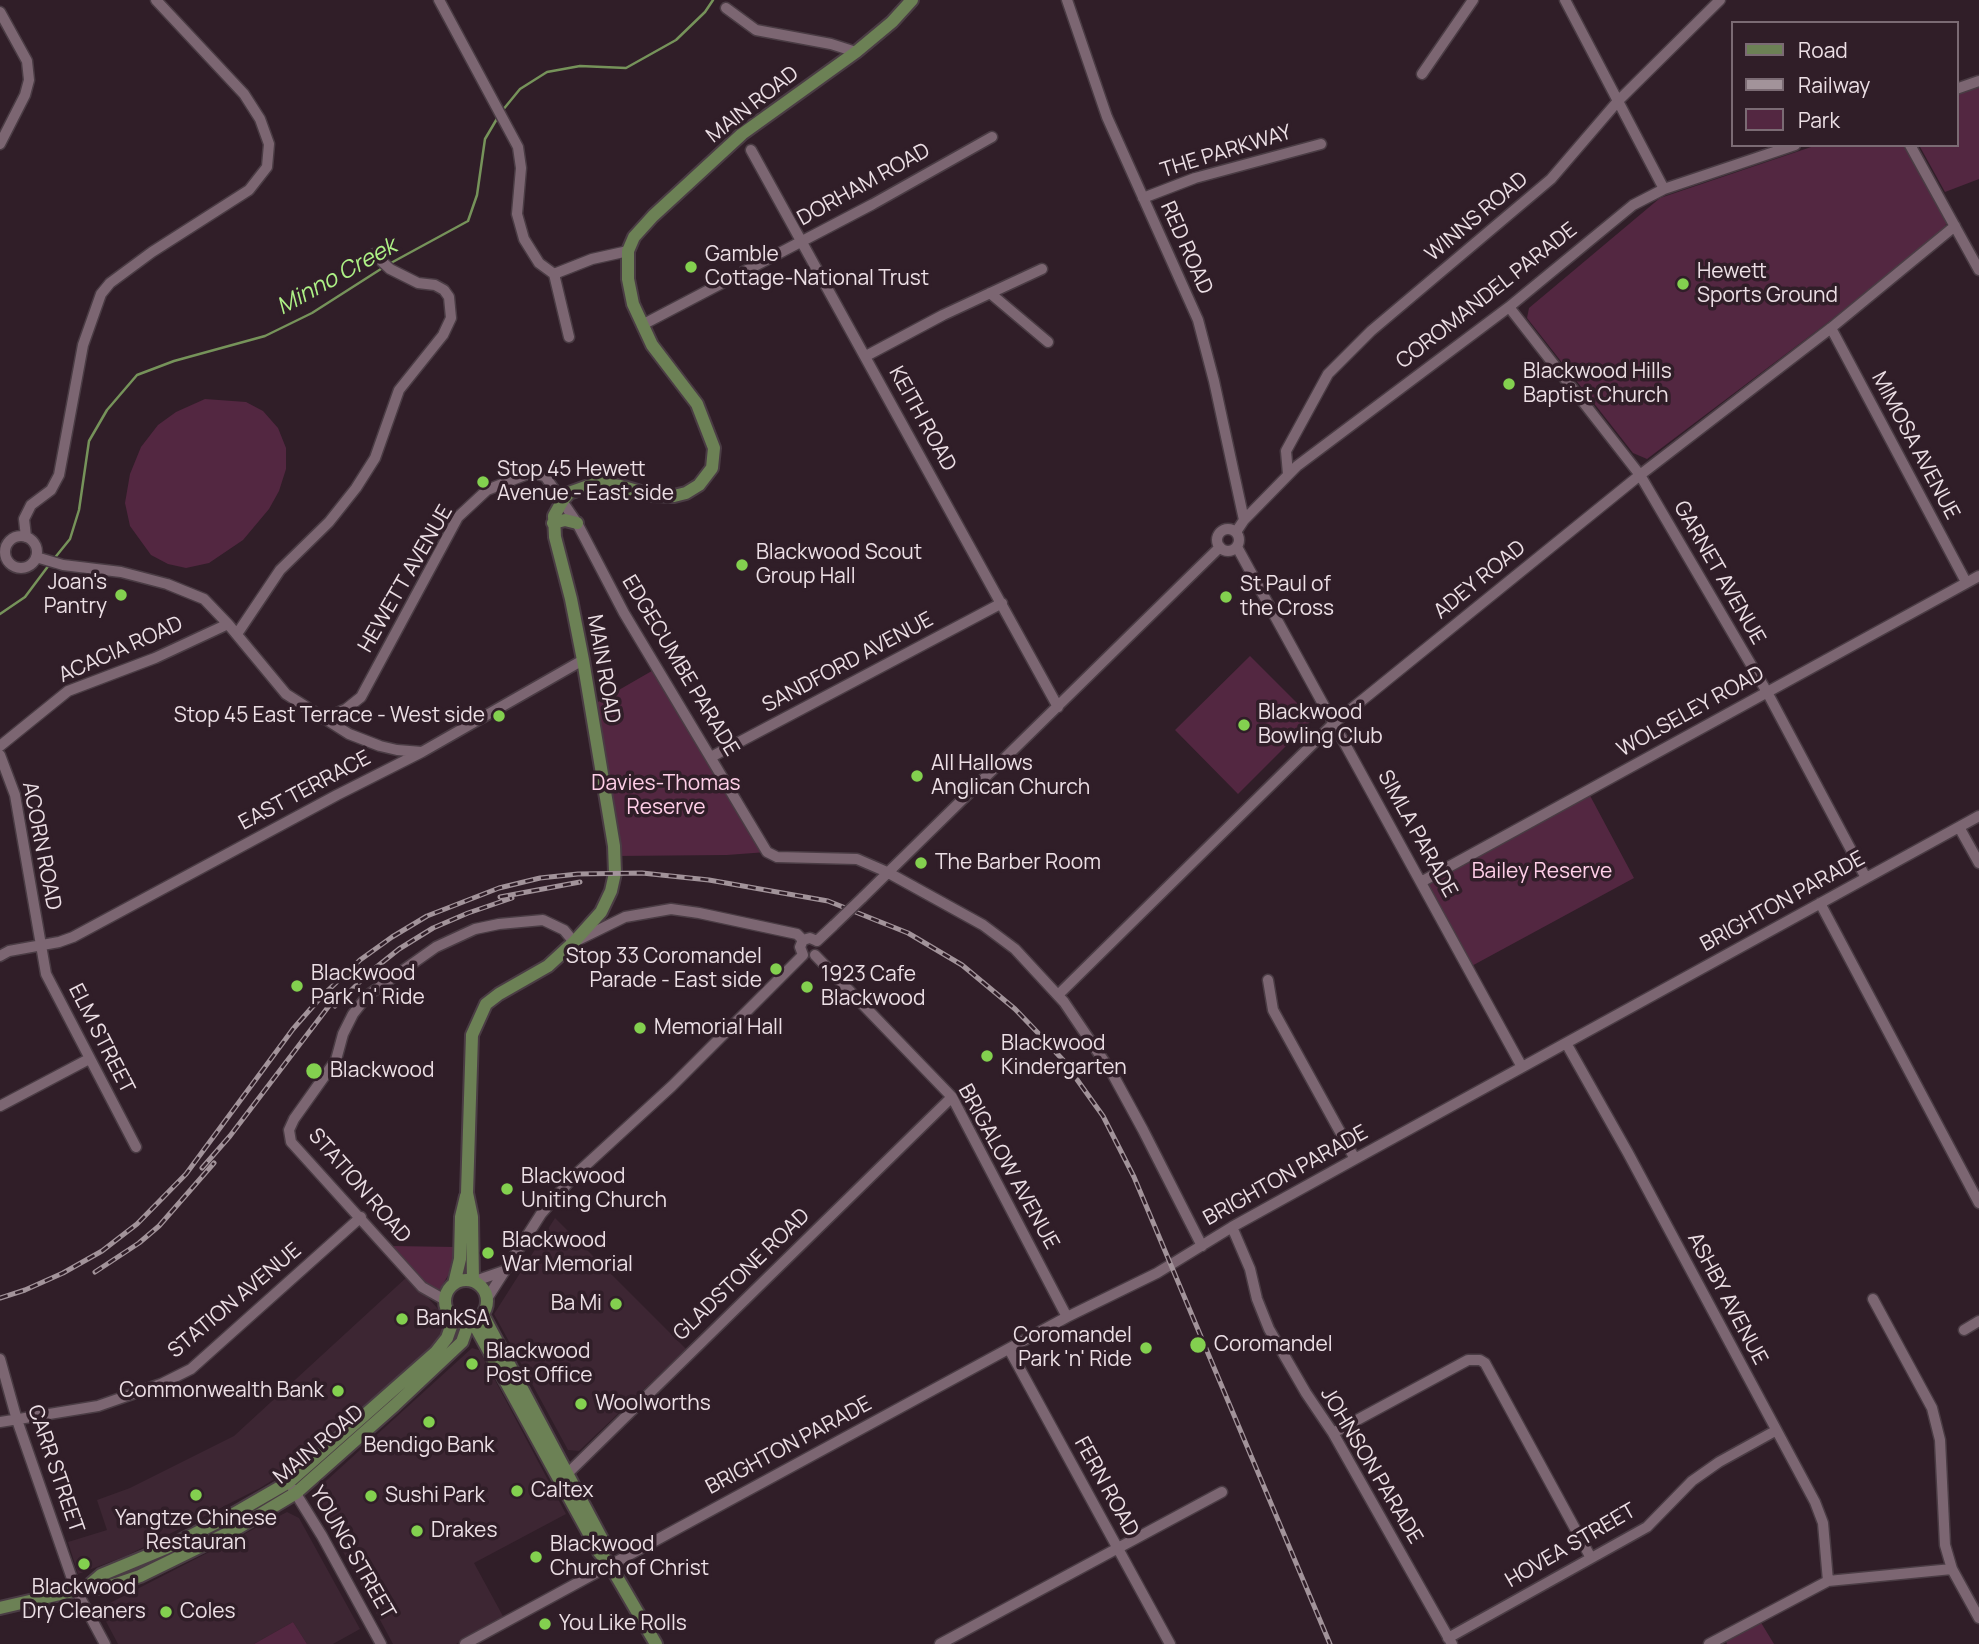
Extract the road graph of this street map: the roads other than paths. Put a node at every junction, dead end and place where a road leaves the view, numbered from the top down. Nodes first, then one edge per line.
1 (156, 0) edge
2 (439, 0) edge
3 (912, 0) edge
4 (1067, 0) edge
5 (1473, 0) edge
6 (1565, 0) edge
7 (1720, 0) edge
8 (726, 8) dead end
9 (0, 12) edge
10 (856, 52) junction
11 (1422, 75) dead end
12 (1979, 82) edge
13 (1958, 88) edge
14 (1618, 102) junction
15 (992, 137) dead end
16 (0, 144) edge
17 (1321, 144) dead end
18 (1789, 147) edge
19 (1911, 147) edge
20 (751, 149) dead end
21 (1664, 189) junction
22 (1143, 198) junction
23 (1955, 226) junction
24 (802, 241) junction
25 (628, 251) junction
26 (374, 254) dead end
27 (1042, 269) dead end
28 (1979, 270) edge
29 (554, 274) junction
30 (990, 293) junction
31 (1509, 307) junction
32 (642, 326) junction
33 (1830, 328) junction
34 (569, 338) dead end
35 (1048, 342) dead end
36 (866, 356) junction
37 (1286, 460) junction
38 (1297, 466) junction
39 (1288, 474) junction
40 (1640, 475) junction
41 (563, 500) junction
42 (1244, 520) junction
43 (553, 523) junction
44 (577, 523) junction
45 (1236, 532) junction
46 (26, 537) junction
47 (3, 545) edge
48 (1220, 547) junction
49 (1237, 547) junction
50 (41, 558) junction
51 (1979, 576) edge
52 (1966, 582) junction
53 (1002, 603) junction
54 (229, 624) junction
55 (237, 634) junction
56 (583, 660) junction
57 (1767, 692) junction
58 (1058, 707) junction
59 (324, 719) junction
60 (1334, 723) junction
61 (0, 746) edge
62 (422, 752) junction
63 (0, 755) edge
64 (711, 757) junction
65 (1979, 816) edge
66 (1959, 827) junction
67 (1979, 863) edge
68 (887, 872) junction
69 (1866, 878) junction
70 (1421, 881) junction
71 (1820, 903) junction
72 (803, 940) junction
73 (574, 942) junction
74 (817, 942) junction
75 (40, 945) junction
76 (803, 955) junction
77 (815, 955) junction
78 (0, 956) edge
79 (1268, 980) dead end
80 (1058, 996) junction
81 (1566, 1043) junction
82 (89, 1059) junction
83 (1522, 1067) junction
84 (952, 1097) junction
85 (0, 1106) edge
86 (135, 1147) dead end
87 (1355, 1159) junction
88 (467, 1193) junction
89 (1979, 1203) edge
90 (361, 1217) junction
91 (1232, 1227) junction
92 (1202, 1246) junction
93 (504, 1271) junction
94 (474, 1281) junction
95 (454, 1284) junction
96 (488, 1297) junction
97 (1873, 1299) dead end
98 (445, 1300) junction
99 (1067, 1317) junction
100 (454, 1318) junction
101 (475, 1320) junction
102 (1979, 1321) edge
103 (1964, 1330) dead end
104 (462, 1342) junction
105 (489, 1349) junction
106 (1009, 1349) junction
107 (0, 1359) edge
108 (17, 1420) junction
109 (0, 1422) edge
110 (1775, 1431) junction
111 (1333, 1433) junction
112 (564, 1477) junction
113 (289, 1482) junction
114 (1222, 1492) dead end
115 (296, 1493) junction
116 (1117, 1547) junction
117 (1591, 1558) junction
118 (610, 1565) junction
119 (1952, 1569) junction
120 (1828, 1581) junction
121 (81, 1589) junction
122 (0, 1608) edge
123 (1979, 1618) edge
124 (1450, 1641) edge
125 (105, 1644) edge
126 (381, 1644) edge
127 (465, 1644) edge
128 (656, 1644) edge
129 (940, 1644) edge
130 (1170, 1644) edge
131 (1709, 1644) edge

1 - 46 street
2 - 29 street
3 - 10 main road, MAIN ROAD
4 - 22 street, RED ROAD
5 - 11 street
6 - 14 street
7 - 14 street, WINNS ROAD
8 - 10 street
9 - 16 street
10 - 25 main road, MAIN ROAD
12 - 13 street
14 - 21 street
14 - 37 street, WINNS ROAD
15 - 24 street, DORHAM ROAD
17 - 22 street, THE PARKWAY
18 - 21 street, COROMANDEL PARADE
19 - 23 street
20 - 24 street, KEITH ROAD
21 - 31 street, COROMANDEL PARADE
22 - 42 street, RED ROAD
23 - 28 street
23 - 33 street, ADEY ROAD
24 - 32 street, DORHAM ROAD
24 - 36 street, KEITH ROAD
25 - 29 street
25 - 32 main road
26 - 55 street
27 - 30 street
29 - 34 street
30 - 35 street
30 - 36 street
31 - 38 street, COROMANDEL PARADE
31 - 40 street, GARNET AVENUE
32 - 41 main road
33 - 40 street, ADEY ROAD
33 - 52 street, MIMOSA AVENUE
36 - 53 street, KEITH ROAD
37 - 38 street
37 - 39 street, WINNS ROAD
38 - 39 street, COROMANDEL PARADE
39 - 42 street, COROMANDEL PARADE
40 - 57 street, GARNET AVENUE
40 - 60 street, ADEY ROAD
41 - 43 main road
41 - 44 street, EDGECUMBE PARADE
41 - 59 street, HEWETT AVENUE
42 - 45 street, COROMANDEL PARADE
43 - 44 main road
43 - 56 main road, MAIN ROAD
44 - 64 street, EDGECUMBE PARADE
45 - 48 street
45 - 49 street
46 - 47 street
46 - 50 street
47 - 50 street
48 - 49 street
48 - 58 street
49 - 60 street, SIMLA PARADE
50 - 54 street
51 - 52 street, WOLSELEY ROAD
52 - 57 street, WOLSELEY ROAD
53 - 58 street, KEITH ROAD
53 - 64 street, SANDFORD AVENUE
54 - 55 street
54 - 61 street, ACACIA ROAD
55 - 59 street
56 - 62 street, EAST TERRACE
56 - 73 main road, MAIN ROAD
57 - 69 street, GARNET AVENUE
57 - 70 street, WOLSELEY ROAD
58 - 68 street
59 - 62 street
60 - 70 street, SIMLA PARADE
60 - 80 street, ADEY ROAD
62 - 75 street, EAST TERRACE
63 - 75 street, ACORN ROAD
64 - 68 street, EDGECUMBE PARADE
65 - 66 street, BRIGHTON PARADE
66 - 67 street
66 - 69 street, BRIGHTON PARADE
68 - 74 street, bridge
68 - 80 street
69 - 71 street, BRIGHTON PARADE
70 - 83 street, SIMLA PARADE
71 - 81 street, BRIGHTON PARADE
71 - 89 street
72 - 73 street
72 - 74 street
72 - 76 street
73 - 88 main road, MAIN ROAD
73 - 90 street, STATION ROAD
74 - 77 street
75 - 78 street, EAST TERRACE
75 - 82 street, ELM STREET
76 - 77 street
76 - 93 street
77 - 84 street, BRIGALOW AVENUE
79 - 87 street
80 - 92 street
81 - 83 street, BRIGHTON PARADE
81 - 110 street, ASHBY AVENUE
82 - 85 street
82 - 86 street, ELM STREET
83 - 87 street, BRIGHTON PARADE
84 - 99 street, BRIGALOW AVENUE
84 - 112 street, GLADSTONE ROAD
87 - 91 street, BRIGHTON PARADE
88 - 94 main road, MAIN ROAD
88 - 95 main road, MAIN ROAD
90 - 98 street, STATION ROAD
90 - 108 street, STATION AVENUE
91 - 92 street, BRIGHTON PARADE
91 - 111 street, JOHNSON PARADE
92 - 99 street, BRIGHTON PARADE
93 - 94 street
93 - 96 street
94 - 95 main road
94 - 96 main road
95 - 98 main road
96 - 101 main road
97 - 119 street
98 - 100 main road
99 - 106 street, BRIGHTON PARADE
100 - 101 main road
100 - 113 main road, MAIN ROAD
101 - 104 main road, MAIN ROAD
101 - 105 main road
101 - 112 main road
102 - 103 street
104 - 105 main road
104 - 115 main road, MAIN ROAD
105 - 112 main road
106 - 116 street, FERN ROAD
106 - 118 street, BRIGHTON PARADE
107 - 108 street, CARR STREET
108 - 109 street, STATION AVENUE
108 - 121 street, CARR STREET
110 - 117 street, HOVEA STREET
110 - 120 street, ASHBY AVENUE
111 - 117 street
111 - 124 street, JOHNSON PARADE
112 - 118 main road
113 - 115 street, YOUNG STREET
113 - 121 main road, MAIN ROAD
114 - 116 street
115 - 121 main road, MAIN ROAD
115 - 126 street, YOUNG STREET
116 - 129 street
116 - 130 street, FERN ROAD
117 - 124 street, HOVEA STREET
118 - 127 street, BRIGHTON PARADE
118 - 128 main road
119 - 120 street
119 - 123 street
120 - 131 street
121 - 122 main road, MAIN ROAD
121 - 125 street, CARR STREET

